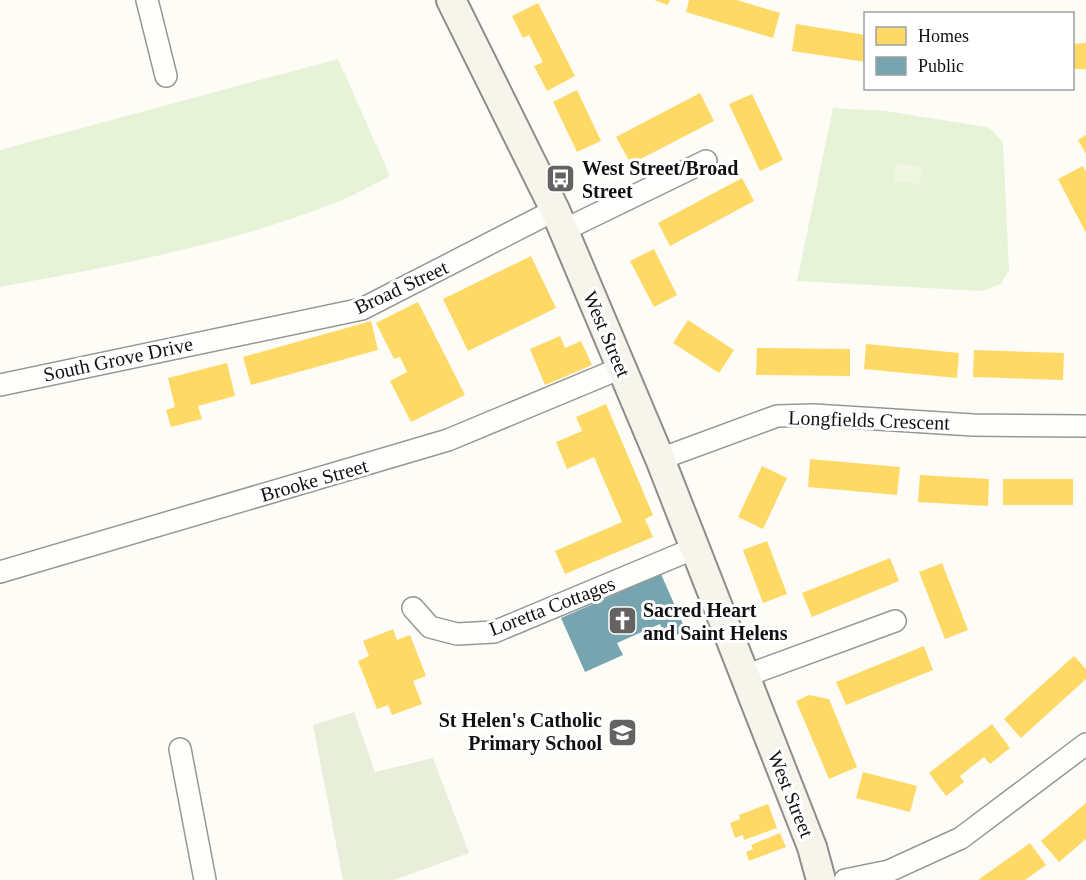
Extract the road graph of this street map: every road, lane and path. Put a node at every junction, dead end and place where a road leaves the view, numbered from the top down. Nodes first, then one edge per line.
1 (147, 0) edge
2 (451, 0) edge
3 (166, 76) dead end
4 (706, 161) dead end
5 (559, 220) junction
6 (237, 334) joint
7 (621, 368) junction
8 (0, 385) edge
9 (1086, 426) edge
10 (660, 459) junction
11 (695, 548) junction
12 (0, 572) edge
13 (412, 608) dead end
14 (895, 621) dead end
15 (745, 676) junction
16 (1086, 744) edge
17 (180, 749) dead end
18 (205, 880) edge
19 (821, 880) edge
20 (845, 880) edge

1 - 3 street
2 - 5 main road, West Street
4 - 5 street, Broad Street
5 - 6 street, Broad Street
5 - 7 main road, West Street
6 - 8 street, South Grove Drive
7 - 10 main road, West Street
7 - 12 street, Brooke Street
9 - 10 street, Longfields Crescent
10 - 11 main road, West Street
11 - 13 street, Loretta Cottages
11 - 15 main road, West Street
14 - 15 street
15 - 19 main road, West Street
16 - 20 street
17 - 18 street

